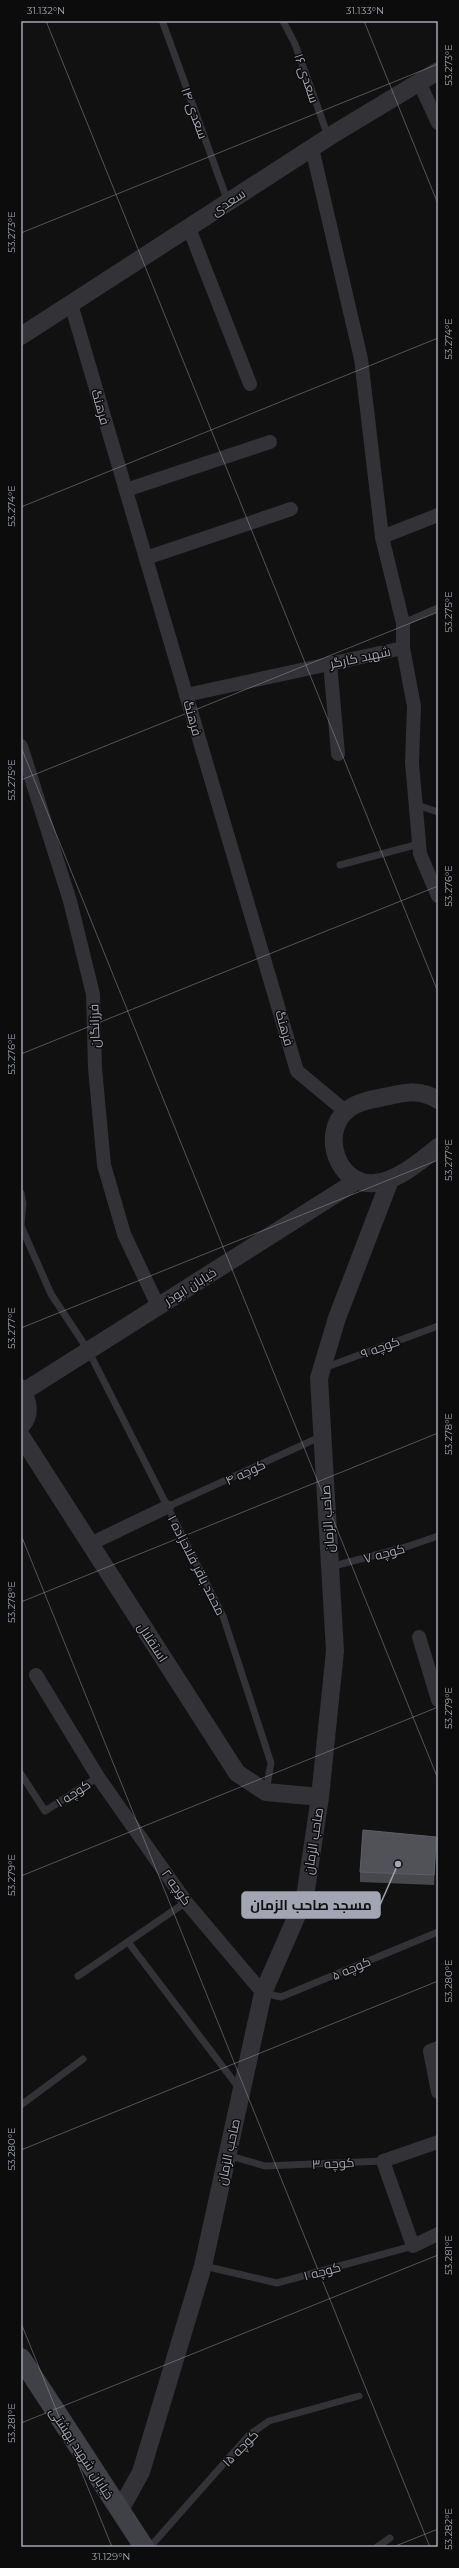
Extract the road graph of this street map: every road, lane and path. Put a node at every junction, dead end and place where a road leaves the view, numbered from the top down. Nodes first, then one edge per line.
1 (283, 21) edge
2 (163, 23) dead end
3 (438, 71) edge
4 (419, 82) junction
5 (438, 122) edge
6 (328, 137) junction
7 (312, 148) junction
8 (228, 202) junction
9 (189, 228) junction
10 (71, 304) junction
11 (21, 336) edge
12 (250, 384) dead end
13 (270, 442) dead end
14 (126, 490) junction
15 (291, 509) dead end
16 (438, 515) edge
17 (382, 537) junction
18 (146, 558) junction
19 (438, 608) edge
20 (403, 623) junction
21 (403, 648) junction
22 (330, 663) junction
23 (186, 695) junction
24 (21, 746) edge
25 (338, 754) dead end
26 (417, 805) junction
27 (438, 812) edge
28 (419, 844) junction
29 (340, 865) dead end
30 (438, 896) edge
31 (434, 1091) edge
32 (345, 1111) junction
33 (438, 1147) edge
34 (358, 1180) junction
35 (390, 1180) junction
36 (21, 1193) edge
37 (158, 1306) junction
38 (438, 1326) edge
39 (88, 1350) junction
40 (322, 1369) junction
41 (22, 1390) edge
42 (21, 1426) edge
43 (21, 1436) edge
44 (322, 1436) junction
45 (167, 1507) junction
46 (438, 1536) edge
47 (90, 1544) junction
48 (330, 1567) junction
49 (419, 1637) dead end
50 (36, 1675) dead end
51 (438, 1700) edge
52 (21, 1774) edge
53 (98, 1777) junction
54 (266, 1792) junction
55 (320, 1796) junction
56 (186, 1902) junction
57 (438, 1932) edge
58 (128, 1942) junction
59 (78, 1976) dead end
60 (263, 1993) junction
61 (438, 2048) edge
62 (83, 2059) dead end
63 (241, 2090) junction
64 (438, 2092) edge
65 (21, 2105) edge
66 (438, 2142) edge
67 (227, 2155) junction
68 (383, 2161) junction
69 (438, 2234) edge
70 (413, 2246) junction
71 (202, 2266) junction
72 (21, 2358) edge
73 (359, 2396) dead end
74 (120, 2510) junction
75 (390, 2538) dead end
76 (144, 2547) edge
77 (150, 2547) edge
78 (377, 2547) edge

1 - 6 lane, سعدی ۱۶
2 - 8 lane, سعدی ۱۴
3 - 4 street, سعدی
4 - 5 street
4 - 6 street, سعدی
6 - 7 street, سعدی
7 - 8 street, سعدی
7 - 17 street
8 - 9 street, سعدی
9 - 10 street, سعدی
9 - 12 street
10 - 11 street, سعدی
10 - 14 street, فرهنگ
13 - 14 street
14 - 18 street, فرهنگ
15 - 18 street
16 - 17 street
17 - 20 street
18 - 23 street, فرهنگ
19 - 20 lane
20 - 21 street
21 - 22 street, شهید کارگر
21 - 26 street, شهید کارگر
22 - 23 street, شهید کارگر
22 - 25 street
23 - 32 street, فرهنگ
24 - 37 street, فرزانگان
26 - 27 lane
26 - 28 street, شهید کارگر
28 - 29 lane
28 - 30 street, شهید کارگر
31 - 32 street
32 - 34 street
33 - 35 street
34 - 35 street
34 - 37 street, خیابان ابوذر
35 - 40 street, صاحب الزمان
36 - 39 lane, محمد باقر فلاحزاده ۱
37 - 39 street, خیابان ابوذر
38 - 40 lane, کوچه ۹
39 - 41 street, خیابان ابوذر
39 - 45 lane, محمد باقر فلاحزاده ۱
40 - 44 street, صاحب الزمان
41 - 42 street
43 - 47 street, استقلال
44 - 45 lane, کوچه ۴
44 - 48 street, صاحب الزمان
45 - 47 street
45 - 54 lane, محمد باقر فلاحزاده ۱
46 - 48 lane, کوچه ۷
47 - 54 street, استقلال
48 - 55 street, صاحب الزمان
49 - 51 street
50 - 53 street, کوچه ۲
52 - 53 lane, کوچه ۱
53 - 56 street, کوچه ۲
54 - 55 street, استقلال
55 - 60 street, صاحب الزمان
56 - 58 lane
56 - 60 street, کوچه ۲
57 - 60 lane, کوچه ۵
58 - 59 lane
58 - 63 lane
60 - 63 street, صاحب الزمان
61 - 64 street
62 - 65 lane
63 - 67 street, صاحب الزمان
66 - 68 street, کوچه ۳
67 - 68 lane, کوچه ۳
67 - 71 street, صاحب الزمان
68 - 70 street
69 - 70 street, کوچه ۱
70 - 71 lane, کوچه ۱
71 - 74 street, صاحب الزمان
72 - 74 main road, خیابان شهید بهشتی
73 - 77 lane, کوچه ۱۵
74 - 76 main road, خیابان شهید بهشتی
75 - 78 lane

